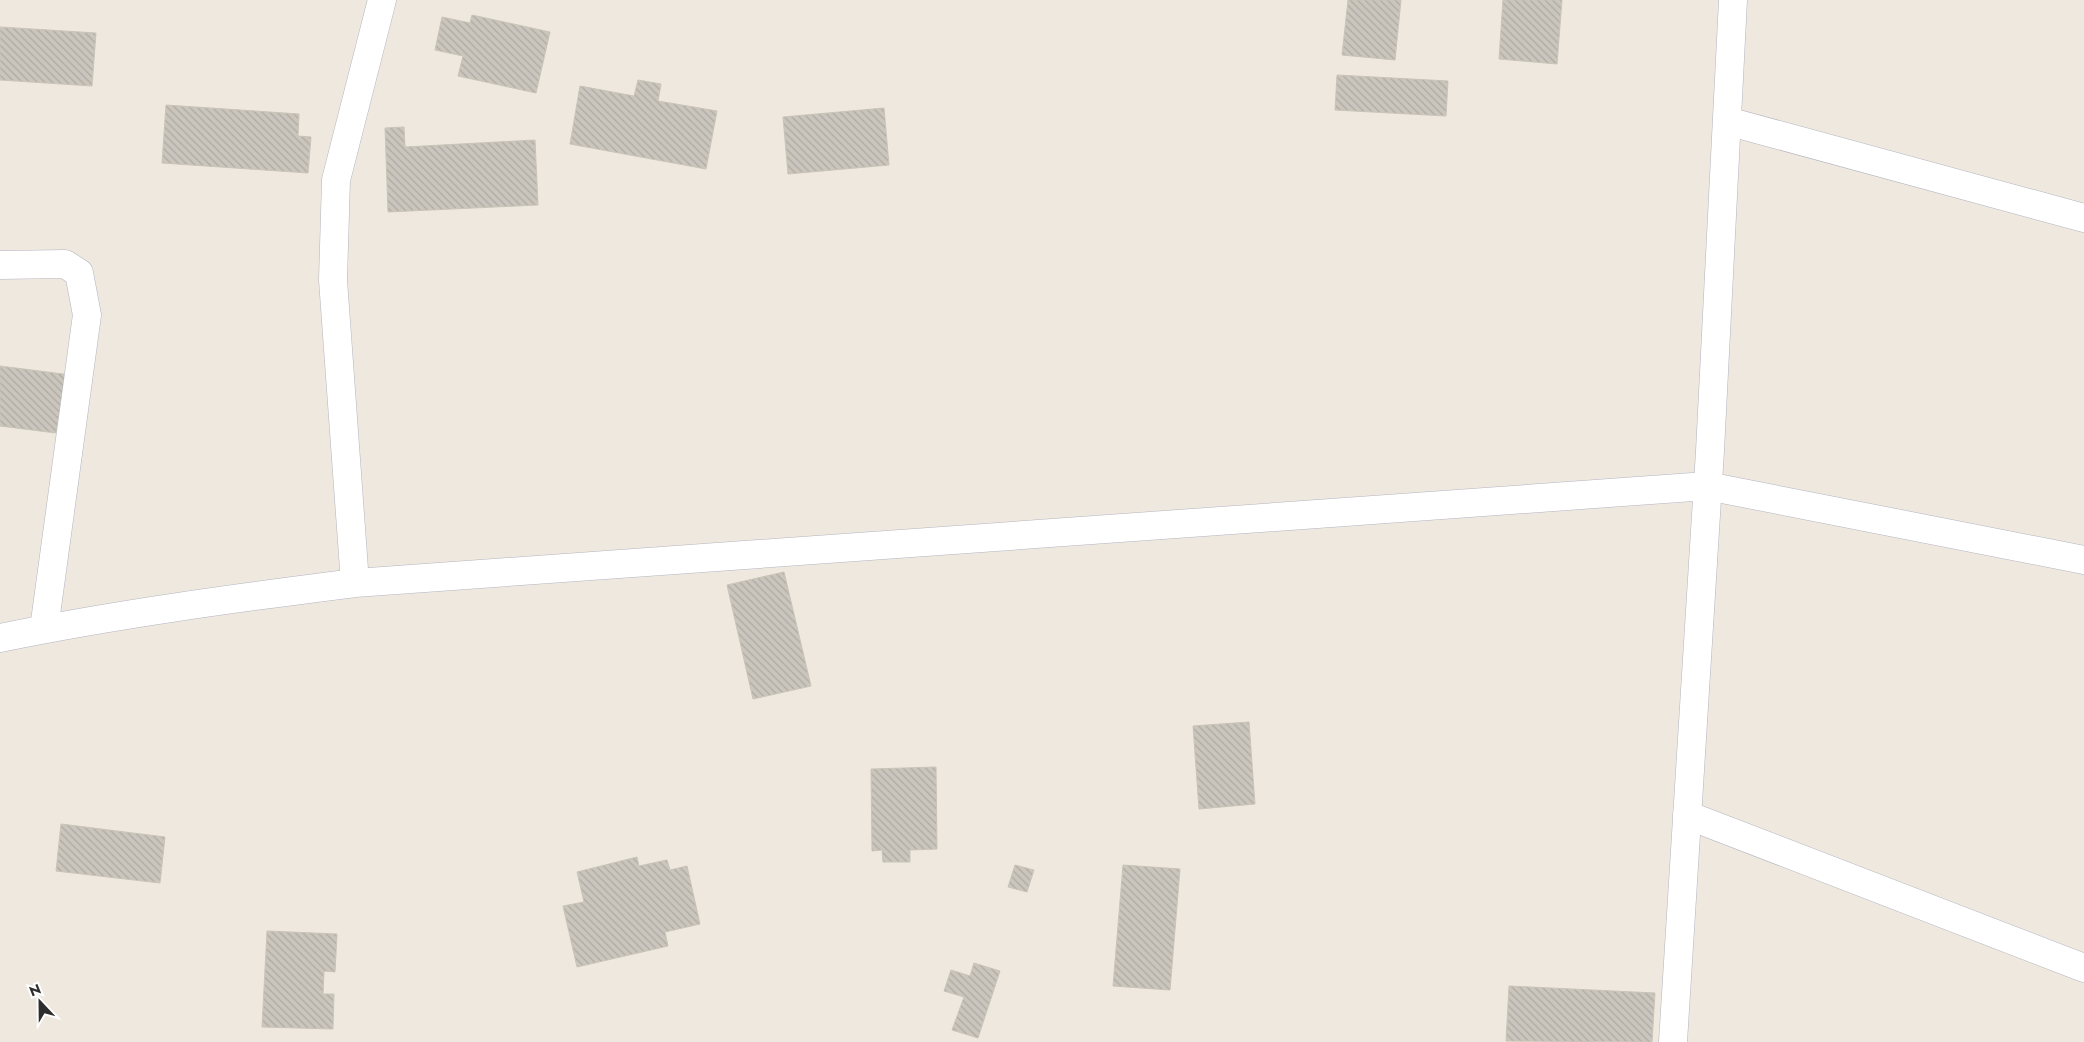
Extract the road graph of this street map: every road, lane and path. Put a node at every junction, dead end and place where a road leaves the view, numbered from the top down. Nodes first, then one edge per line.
1 (382, 0) edge
2 (1734, 0) edge
3 (1727, 121) junction
4 (2084, 218) edge
5 (0, 265) edge
6 (1707, 486) junction
7 (2084, 560) edge
8 (355, 583) junction
9 (44, 629) junction
10 (0, 638) edge
11 (1687, 814) junction
12 (2084, 968) edge
13 (1673, 1042) edge

1 - 8 street
2 - 3 street
3 - 4 street
3 - 6 street
5 - 9 street
6 - 7 street
6 - 8 street
6 - 11 street
8 - 9 street
9 - 10 street
11 - 12 street
11 - 13 street

